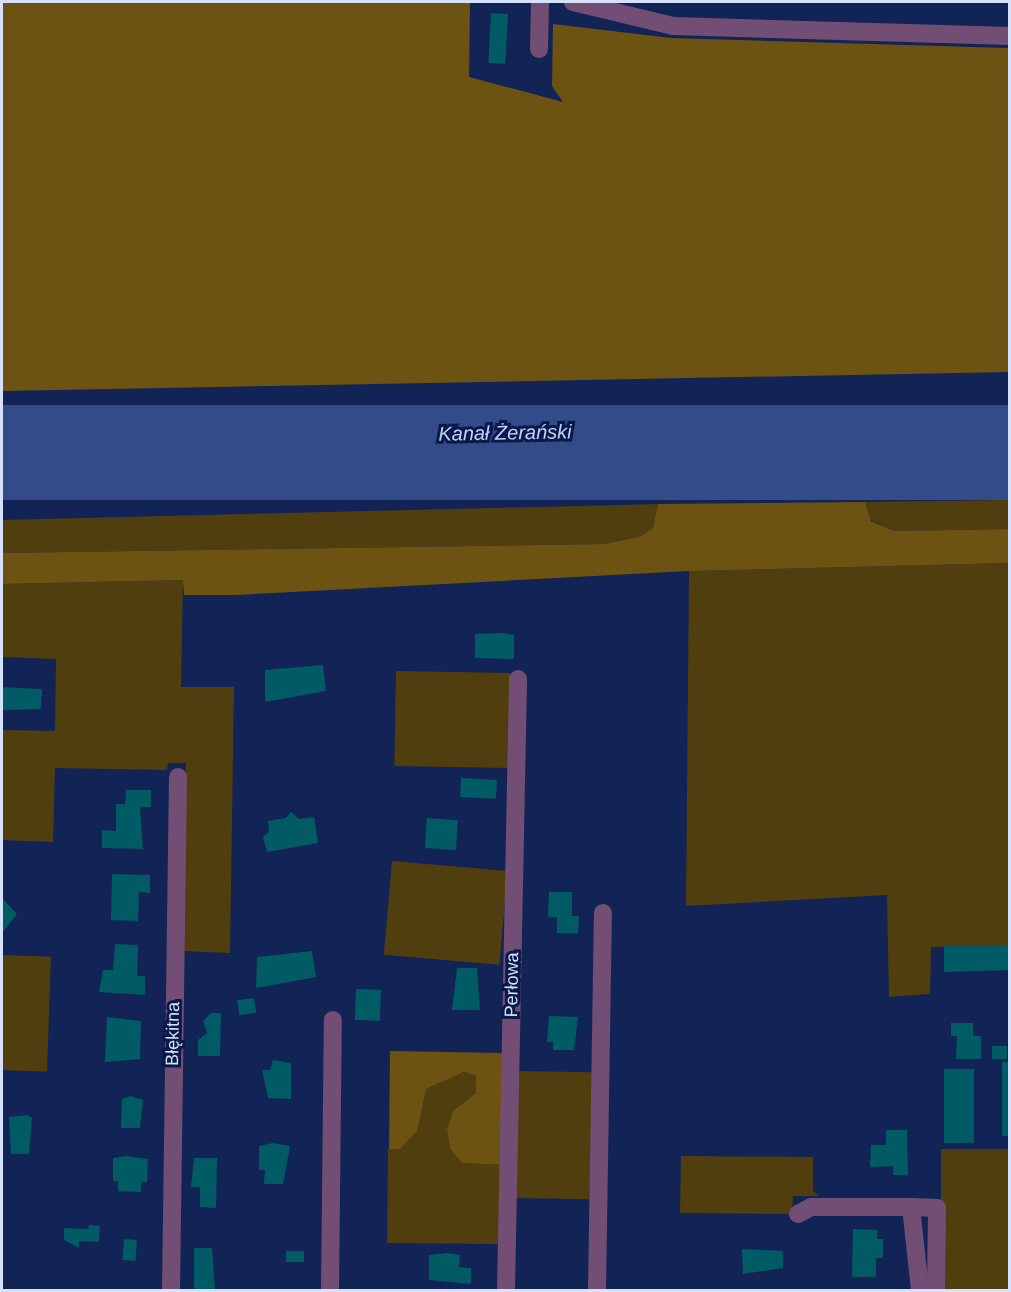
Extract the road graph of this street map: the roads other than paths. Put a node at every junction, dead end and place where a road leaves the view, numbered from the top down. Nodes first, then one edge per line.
1 (540, 2) edge
2 (573, 2) edge
3 (621, 7) edge
4 (1010, 36) edge
5 (539, 49) dead end
6 (518, 679) dead end
7 (178, 777) dead end
8 (603, 914) dead end
9 (333, 1020) dead end
10 (911, 1207) junction
11 (798, 1214) dead end
12 (171, 1290) edge
13 (330, 1290) edge
14 (507, 1290) edge
15 (597, 1290) edge
16 (921, 1290) edge
17 (936, 1290) edge

1 - 5 street
2 - 3 street
3 - 4 street
6 - 14 street, Perłowa
7 - 12 street, Błękitna
8 - 15 street
9 - 13 street
10 - 11 street
10 - 16 street
10 - 17 street

